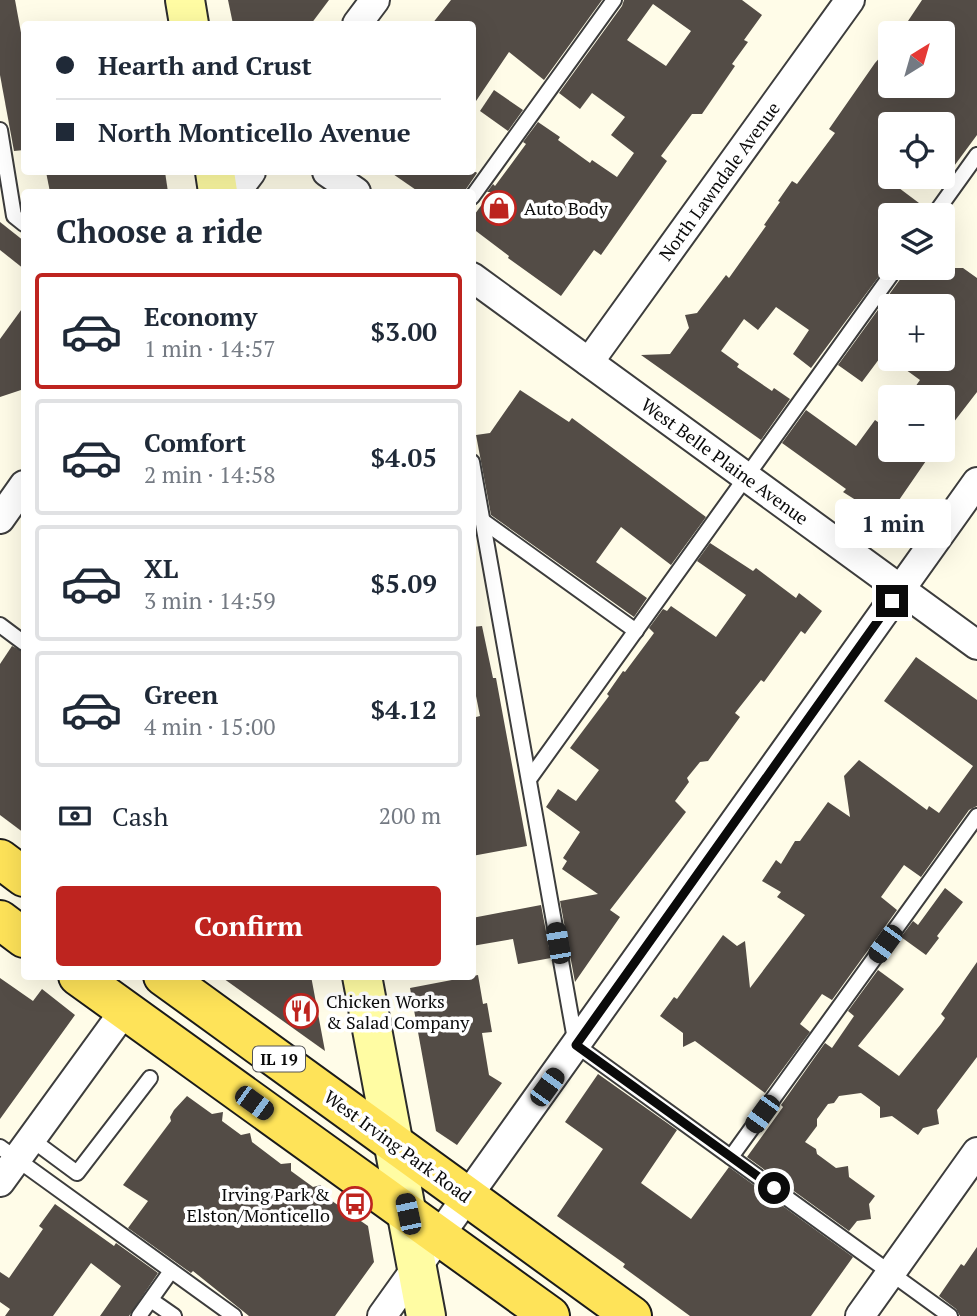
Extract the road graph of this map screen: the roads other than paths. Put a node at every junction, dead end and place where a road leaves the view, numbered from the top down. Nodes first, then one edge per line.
1 (185, 0) edge
2 (375, 0) edge
3 (614, 0) edge
4 (849, 0) edge
5 (188, 21) edge
6 (359, 21) edge
7 (0, 130) edge
8 (977, 155) edge
9 (331, 175) edge
10 (4, 185) edge
11 (352, 189) edge
12 (476, 191) edge
13 (943, 203) edge
14 (21, 222) edge
15 (476, 280) edge
16 (887, 280) edge
17 (589, 362) junction
18 (747, 476) junction
19 (977, 482) edge
20 (476, 483) edge
21 (21, 489) edge
22 (0, 519) edge
23 (483, 521) junction
24 (900, 588) junction
25 (0, 625) edge
26 (636, 631) junction
27 (21, 641) edge
28 (977, 645) edge
29 (530, 778) junction
30 (977, 816) edge
31 (0, 859) edge
32 (21, 875) edge
33 (0, 920) edge
34 (21, 936) edge
35 (83, 980) edge
36 (169, 980) edge
37 (363, 980) edge
38 (124, 1010) junction
39 (576, 1045) junction
40 (150, 1078) dead end
41 (393, 1143) junction
42 (16, 1148) edge
43 (977, 1152) edge
44 (731, 1157) junction
45 (0, 1182) edge
46 (468, 1197) junction
47 (408, 1214) junction
48 (439, 1237) junction
49 (417, 1268) junction
50 (171, 1271) junction
51 (891, 1273) junction
52 (151, 1300) junction
53 (139, 1316) edge
54 (174, 1316) edge
55 (234, 1316) edge
56 (382, 1316) edge
57 (426, 1316) edge
58 (550, 1316) edge
59 (632, 1316) edge
60 (860, 1316) edge
61 (950, 1316) edge

1 - 5 main road
2 - 6 street
3 - 12 lane
4 - 17 street, North Lawndale Avenue
7 - 10 lane
8 - 13 lane
9 - 11 street
10 - 14 lane
15 - 17 street, West Belle Plaine Avenue
16 - 18 lane
17 - 18 street, West Belle Plaine Avenue
18 - 24 street, West Belle Plaine Avenue
18 - 26 lane
19 - 24 street
20 - 23 lane
21 - 22 street
23 - 26 lane
23 - 29 lane
24 - 28 street, West Belle Plaine Avenue
24 - 39 street
25 - 27 lane
26 - 29 lane
29 - 39 lane
30 - 44 lane
31 - 32 main road
33 - 34 main road
35 - 38 main road, IL 19
36 - 41 main road, West Irving Park Road / IL 19
37 - 41 main road
38 - 42 street
38 - 47 main road, IL 19
39 - 44 lane
39 - 46 street
40 - 42 lane
41 - 46 main road, West Irving Park Road / IL 19
41 - 47 main road
42 - 45 street
42 - 50 lane
43 - 51 street
44 - 51 lane
46 - 48 street
46 - 59 main road, West Irving Park Road / IL 19
47 - 48 main road, IL 19
47 - 49 main road
48 - 49 street
48 - 58 main road, IL 19
49 - 56 street
49 - 57 main road
50 - 52 lane
50 - 55 lane
51 - 60 street
51 - 61 lane
52 - 53 lane
52 - 54 lane

